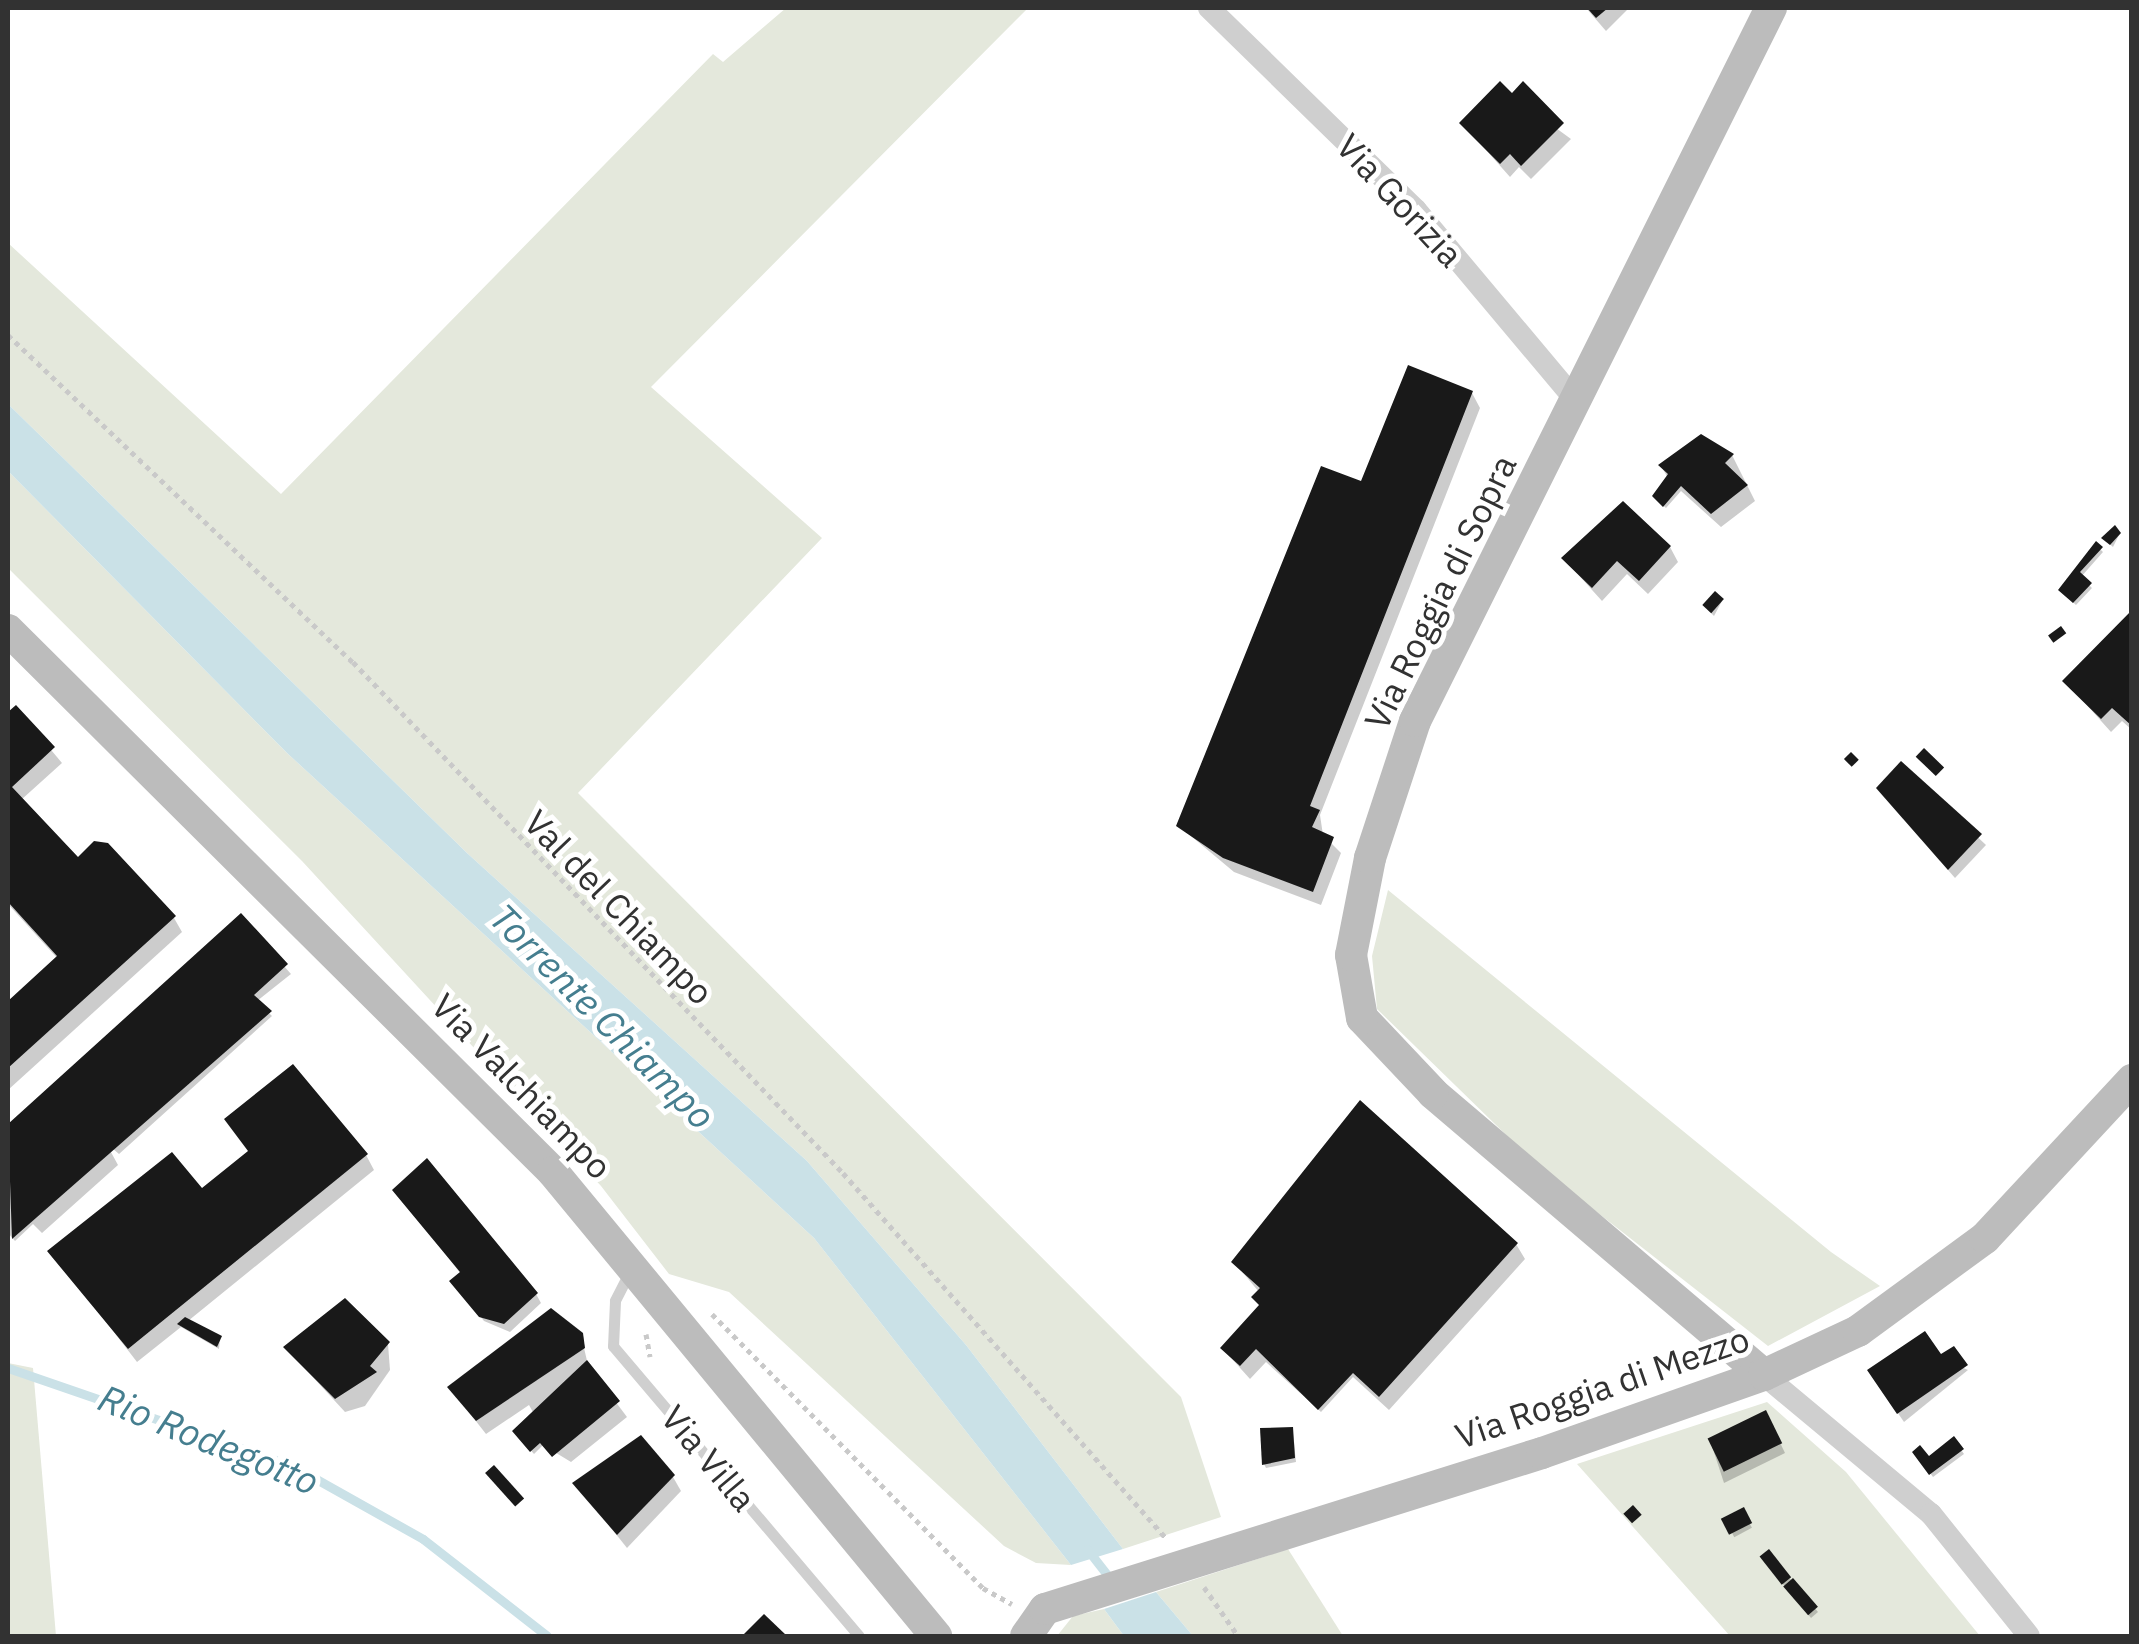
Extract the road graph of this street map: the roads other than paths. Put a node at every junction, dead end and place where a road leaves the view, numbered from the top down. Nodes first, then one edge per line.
1 (1209, 8) edge
2 (1771, 8) edge
3 (1578, 403) junction
4 (8, 630) edge
5 (2132, 1080) edge
6 (634, 1265) junction
7 (1764, 1375) junction
8 (859, 1636) edge
9 (936, 1636) edge
10 (1026, 1636) edge
11 (2030, 1636) edge

1 - 3 street, Via Gorizia
2 - 3 street, Via Roggia di Sopra
3 - 7 street, Via Roggia di Sopra
4 - 6 street, Via Valchiampo
5 - 7 street, Via Roggia di Mezzo
6 - 8 lane, Via Villa
6 - 9 street, Via Valchiampo
7 - 10 street, Via Roggia di Mezzo
7 - 11 street

